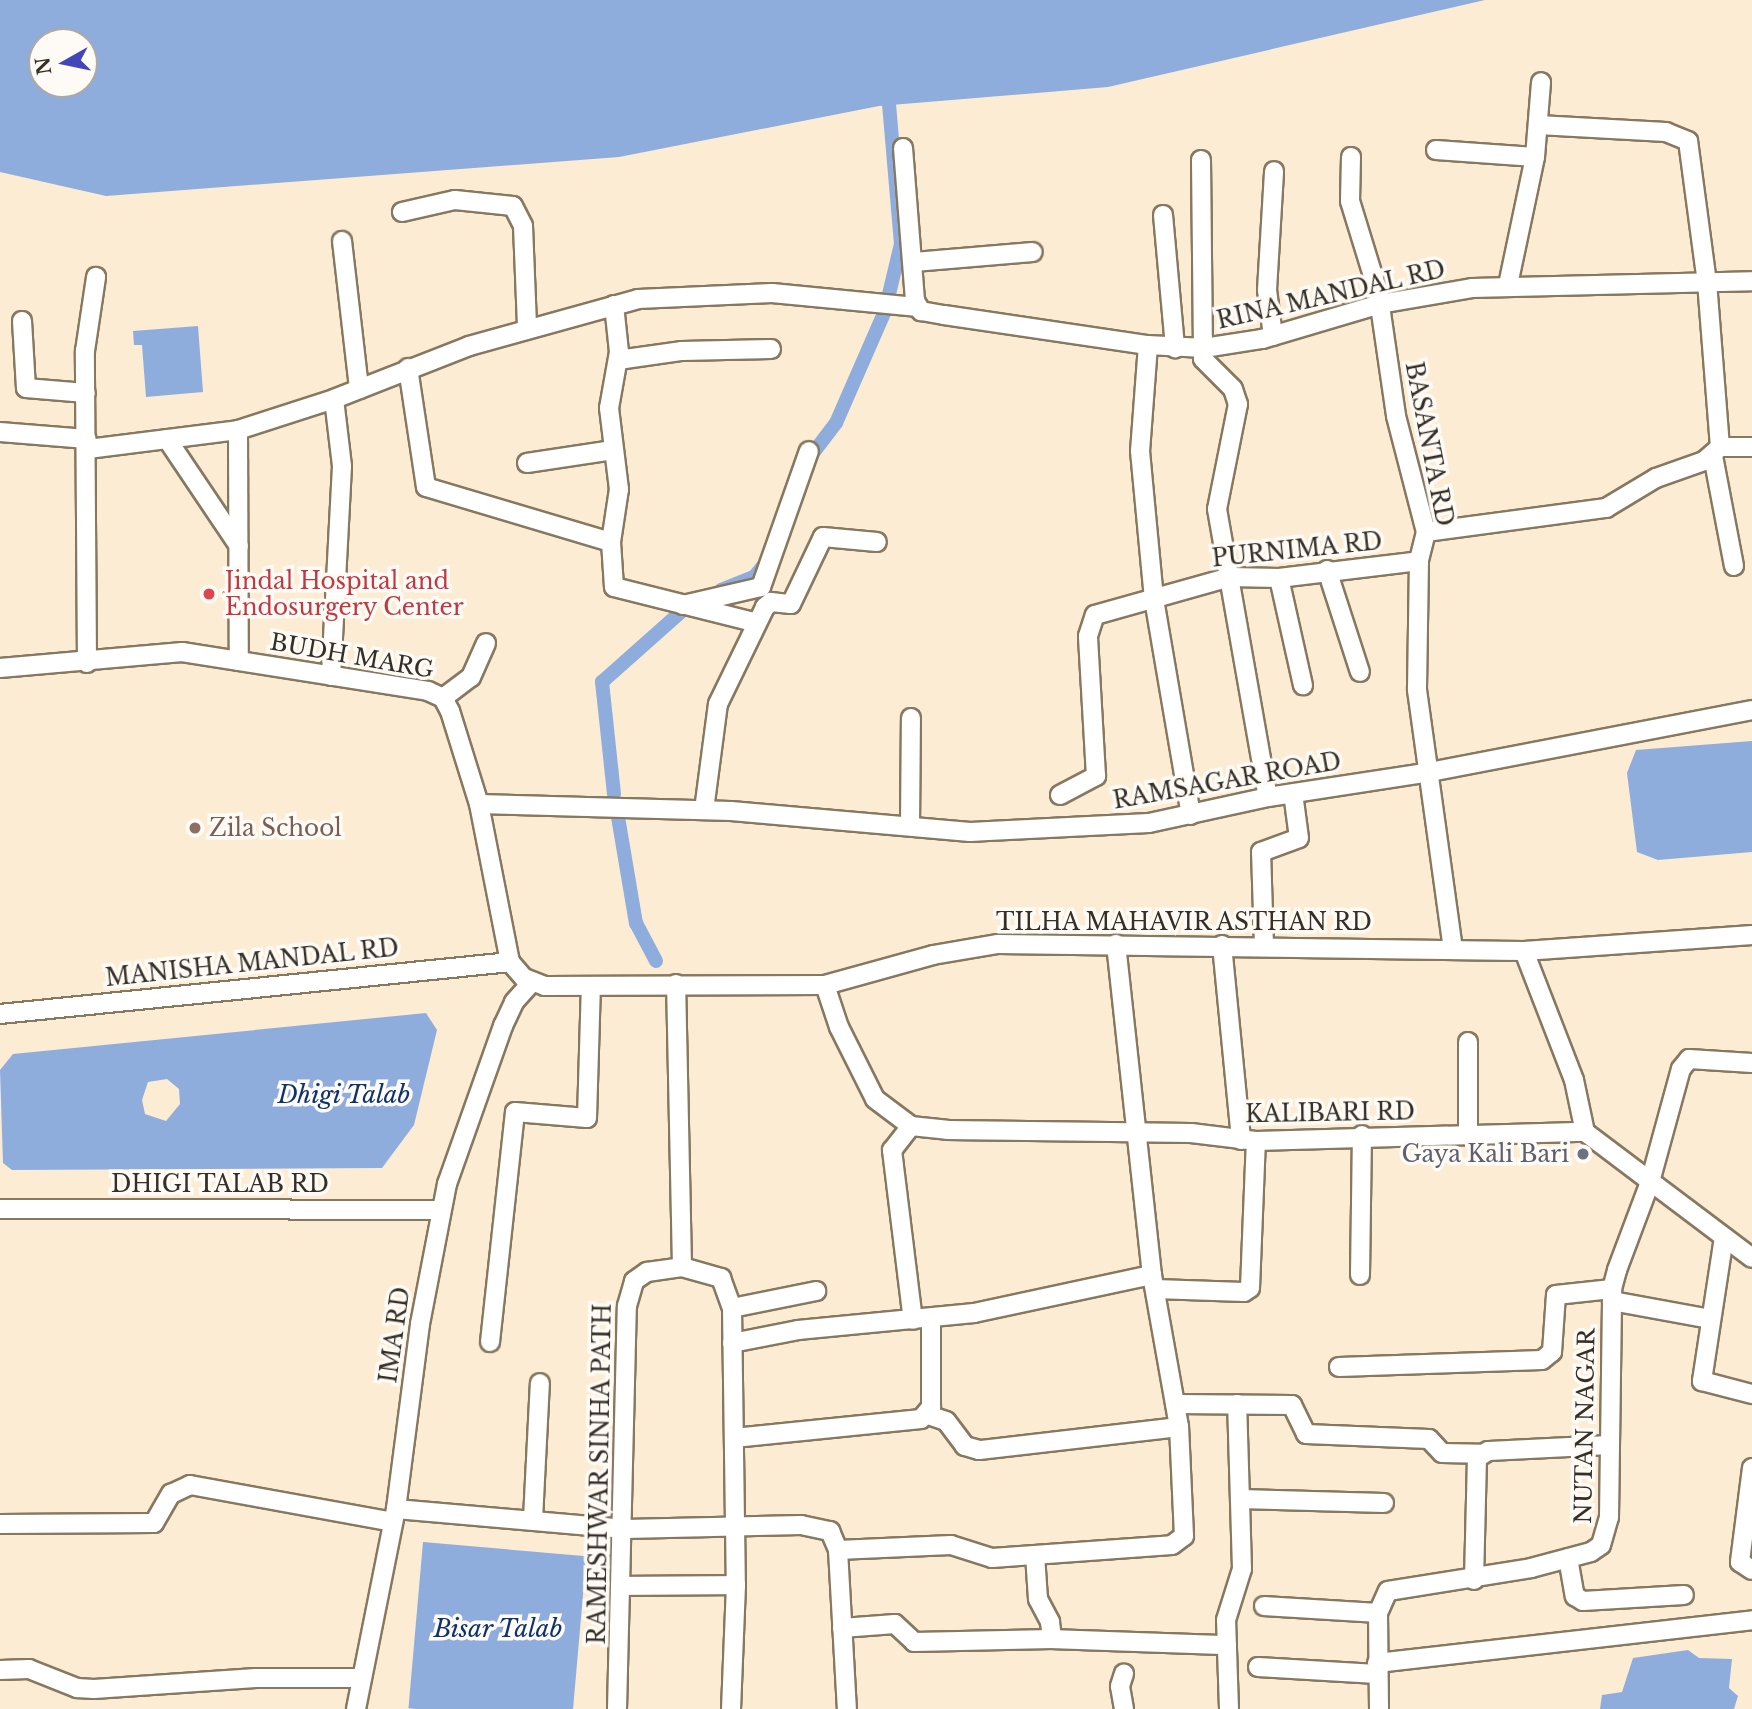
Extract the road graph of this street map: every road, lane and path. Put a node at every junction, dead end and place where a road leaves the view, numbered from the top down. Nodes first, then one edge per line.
1 (1541, 82) dead end
2 (1538, 125) junction
3 (903, 148) dead end
4 (1436, 150) dead end
5 (1351, 157) dead end
6 (1535, 157) junction
7 (1201, 160) dead end
8 (1275, 171) dead end
9 (402, 212) dead end
10 (1163, 215) dead end
11 (342, 241) dead end
12 (1032, 253) dead end
13 (914, 262) junction
14 (96, 277) dead end
15 (1752, 281) edge
16 (1707, 283) junction
17 (1508, 285) junction
18 (1380, 304) junction
19 (614, 305) junction
20 (918, 307) junction
21 (22, 321) dead end
22 (527, 327) junction
23 (1273, 336) junction
24 (1148, 345) junction
25 (1175, 348) junction
26 (1204, 348) junction
27 (771, 349) dead end
28 (618, 360) junction
29 (408, 368) junction
30 (359, 389) junction
31 (86, 393) junction
32 (334, 399) junction
33 (238, 430) junction
34 (0, 432) edge
35 (167, 439) junction
36 (87, 444) junction
37 (1752, 447) edge
38 (613, 450) junction
39 (809, 451) dead end
40 (1716, 452) junction
41 (527, 463) dead end
42 (1426, 532) junction
43 (611, 542) junction
44 (877, 542) dead end
45 (239, 546) junction
46 (1419, 561) junction
47 (1734, 566) dead end
48 (1328, 570) junction
49 (1230, 578) junction
50 (1279, 578) junction
51 (1154, 599) junction
52 (683, 605) junction
53 (757, 623) junction
54 (486, 643) dead end
55 (239, 661) junction
56 (87, 663) junction
57 (0, 667) edge
58 (1360, 673) dead end
59 (331, 676) junction
60 (1303, 685) dead end
61 (443, 698) junction
62 (1752, 710) edge
63 (911, 718) dead end
64 (1425, 773) junction
65 (1293, 793) junction
66 (1060, 796) dead end
67 (1268, 797) junction
68 (480, 804) junction
69 (704, 810) junction
70 (1191, 815) junction
71 (910, 826) junction
72 (1752, 935) edge
73 (1116, 944) junction
74 (1222, 945) junction
75 (1264, 946) junction
76 (1453, 950) junction
77 (1524, 951) junction
78 (510, 962) junction
79 (531, 983) junction
80 (676, 984) junction
81 (825, 985) junction
82 (591, 986) junction
83 (0, 1014) edge
84 (1468, 1042) dead end
85 (1752, 1063) edge
86 (911, 1126) junction
87 (1135, 1132) junction
88 (1585, 1132) junction
89 (1362, 1135) junction
90 (1468, 1136) junction
91 (1249, 1140) junction
92 (1650, 1182) junction
93 (0, 1209) edge
94 (441, 1210) junction
95 (1724, 1237) junction
96 (1752, 1258) edge
97 (682, 1266) junction
98 (1360, 1275) dead end
99 (1153, 1282) junction
100 (816, 1292) dead end
101 (1612, 1295) junction
102 (732, 1308) junction
103 (931, 1318) junction
104 (1710, 1319) junction
105 (913, 1320) junction
106 (490, 1342) dead end
107 (732, 1343) junction
108 (1339, 1367) dead end
109 (540, 1383) dead end
110 (1752, 1394) edge
111 (1175, 1404) junction
112 (1237, 1404) junction
113 (929, 1415) junction
114 (1179, 1427) junction
115 (734, 1438) junction
116 (1610, 1445) junction
117 (1481, 1454) junction
118 (1752, 1468) edge
119 (1240, 1499) junction
120 (1384, 1503) dead end
121 (395, 1515) junction
122 (533, 1519) junction
123 (0, 1524) edge
124 (736, 1527) junction
125 (625, 1529) junction
126 (838, 1550) junction
127 (1035, 1555) junction
128 (1568, 1559) junction
129 (1752, 1570) edge
130 (1474, 1580) junction
131 (736, 1585) junction
132 (623, 1586) junction
133 (1684, 1595) dead end
134 (1264, 1606) dead end
135 (1378, 1613) junction
136 (1752, 1620) edge
137 (842, 1628) junction
138 (1052, 1639) junction
139 (1227, 1645) junction
140 (1258, 1667) dead end
141 (1377, 1668) junction
142 (0, 1670) edge
143 (1124, 1674) dead end
144 (362, 1678) junction
145 (356, 1709) edge
146 (617, 1709) edge
147 (731, 1709) edge
148 (846, 1709) edge
149 (1124, 1709) edge
150 (1229, 1709) edge
151 (1379, 1709) edge

1 - 2 street
2 - 6 street
2 - 16 street
3 - 13 street
4 - 6 street
5 - 18 street, BASANTA RD
6 - 17 street
7 - 26 street
8 - 23 street
9 - 22 street
10 - 25 street
11 - 30 street
12 - 13 street
13 - 20 street
14 - 31 street
15 - 16 street, RINA MANDAL RD
16 - 17 street, RINA MANDAL RD
16 - 40 street
17 - 18 street, RINA MANDAL RD
18 - 23 street, RINA MANDAL RD
18 - 42 street, BASANTA RD
19 - 20 street, RINA MANDAL RD
19 - 22 street, RINA MANDAL RD
19 - 28 street
20 - 24 street, RINA MANDAL RD
21 - 31 street
22 - 29 street, RINA MANDAL RD
23 - 26 street, RINA MANDAL RD
24 - 25 street, RINA MANDAL RD
24 - 51 street
25 - 26 street, RINA MANDAL RD
26 - 49 street
27 - 28 street
28 - 38 street
29 - 30 street, RINA MANDAL RD
29 - 43 street
30 - 32 street, RINA MANDAL RD
31 - 36 street
32 - 33 street, RINA MANDAL RD
32 - 59 street
33 - 35 street, RINA MANDAL RD
33 - 45 street
34 - 36 street, RINA MANDAL RD
35 - 36 street, RINA MANDAL RD
35 - 45 street
36 - 56 street
37 - 40 street
38 - 41 street
38 - 43 street
39 - 52 street
40 - 42 street
40 - 47 street
42 - 46 street, BASANTA RD
43 - 52 street
44 - 53 street
45 - 55 street
46 - 48 street, PURNIMA RD
46 - 64 street, BASANTA RD
48 - 50 street, PURNIMA RD
48 - 58 street
49 - 50 street, PURNIMA RD
49 - 51 street, PURNIMA RD
49 - 67 street
50 - 60 street
51 - 66 street, PURNIMA RD
51 - 70 street
52 - 53 street
53 - 69 street
54 - 61 street
55 - 56 street, BUDH MARG
55 - 59 street, BUDH MARG
56 - 57 street, BUDH MARG
59 - 61 street, BUDH MARG
61 - 68 street, BUDH MARG
62 - 64 street, RAMSAGAR ROAD
63 - 71 street
64 - 65 street, RAMSAGAR ROAD
64 - 76 street, BASANTA RD
65 - 67 street, RAMSAGAR ROAD
65 - 75 street
67 - 70 street, RAMSAGAR ROAD
68 - 69 street
68 - 78 street, BUDH MARG
69 - 71 street, RAMSAGAR ROAD
70 - 71 street, RAMSAGAR ROAD
72 - 77 street, TILHA MAHAVIR ASTHAN RD
73 - 74 street, TILHA MAHAVIR ASTHAN RD
73 - 81 street, TILHA MAHAVIR ASTHAN RD
73 - 87 street
74 - 75 street, TILHA MAHAVIR ASTHAN RD
74 - 91 street
75 - 76 street, TILHA MAHAVIR ASTHAN RD
76 - 77 street, TILHA MAHAVIR ASTHAN RD
77 - 88 street
78 - 79 street
78 - 83 street, MANISHA MANDAL RD
79 - 82 street, TILHA MAHAVIR ASTHAN RD
79 - 94 street, IMA RD
80 - 81 street, TILHA MAHAVIR ASTHAN RD
80 - 82 street, TILHA MAHAVIR ASTHAN RD
80 - 97 street
81 - 86 street
82 - 106 street
84 - 90 street
85 - 92 street, NUTAN NAGAR
86 - 87 street, KALIBARI RD
86 - 105 street
87 - 91 street, KALIBARI RD
87 - 99 street
88 - 90 street, KALIBARI RD
88 - 92 street
89 - 90 street, KALIBARI RD
89 - 91 street, KALIBARI RD
89 - 98 street
91 - 99 street
92 - 95 street
92 - 101 street, NUTAN NAGAR
93 - 94 street, DHIGI TALAB RD
94 - 121 street, IMA RD
95 - 96 street
95 - 104 street
97 - 102 street
97 - 125 street, RAMESHWAR SINHA PATH
99 - 103 street
99 - 111 street
100 - 102 street
101 - 104 street
101 - 108 street
101 - 116 street, NUTAN NAGAR
102 - 107 street
103 - 105 street
103 - 113 street
104 - 110 street
105 - 107 street
107 - 115 street
109 - 122 street
111 - 112 street
111 - 114 street
112 - 117 street
112 - 119 street
113 - 114 street
113 - 115 street
114 - 127 street
115 - 124 street
116 - 117 street
116 - 128 street, NUTAN NAGAR
117 - 130 street
118 - 129 street
119 - 120 street
119 - 139 street
121 - 122 street
121 - 123 street
121 - 144 street, IMA RD
122 - 125 street
124 - 125 street
124 - 126 street
124 - 131 street
125 - 132 street, RAMESHWAR SINHA PATH
126 - 127 street
126 - 137 street
127 - 138 street
128 - 130 street, NUTAN NAGAR
128 - 133 street
130 - 135 street, NUTAN NAGAR
131 - 132 street
131 - 147 street
132 - 146 street, RAMESHWAR SINHA PATH
134 - 135 street
135 - 141 street
136 - 141 street
137 - 138 street
137 - 148 street
138 - 139 street
139 - 150 street
140 - 141 street
141 - 151 street
142 - 144 street
143 - 149 street
144 - 145 street, IMA RD

